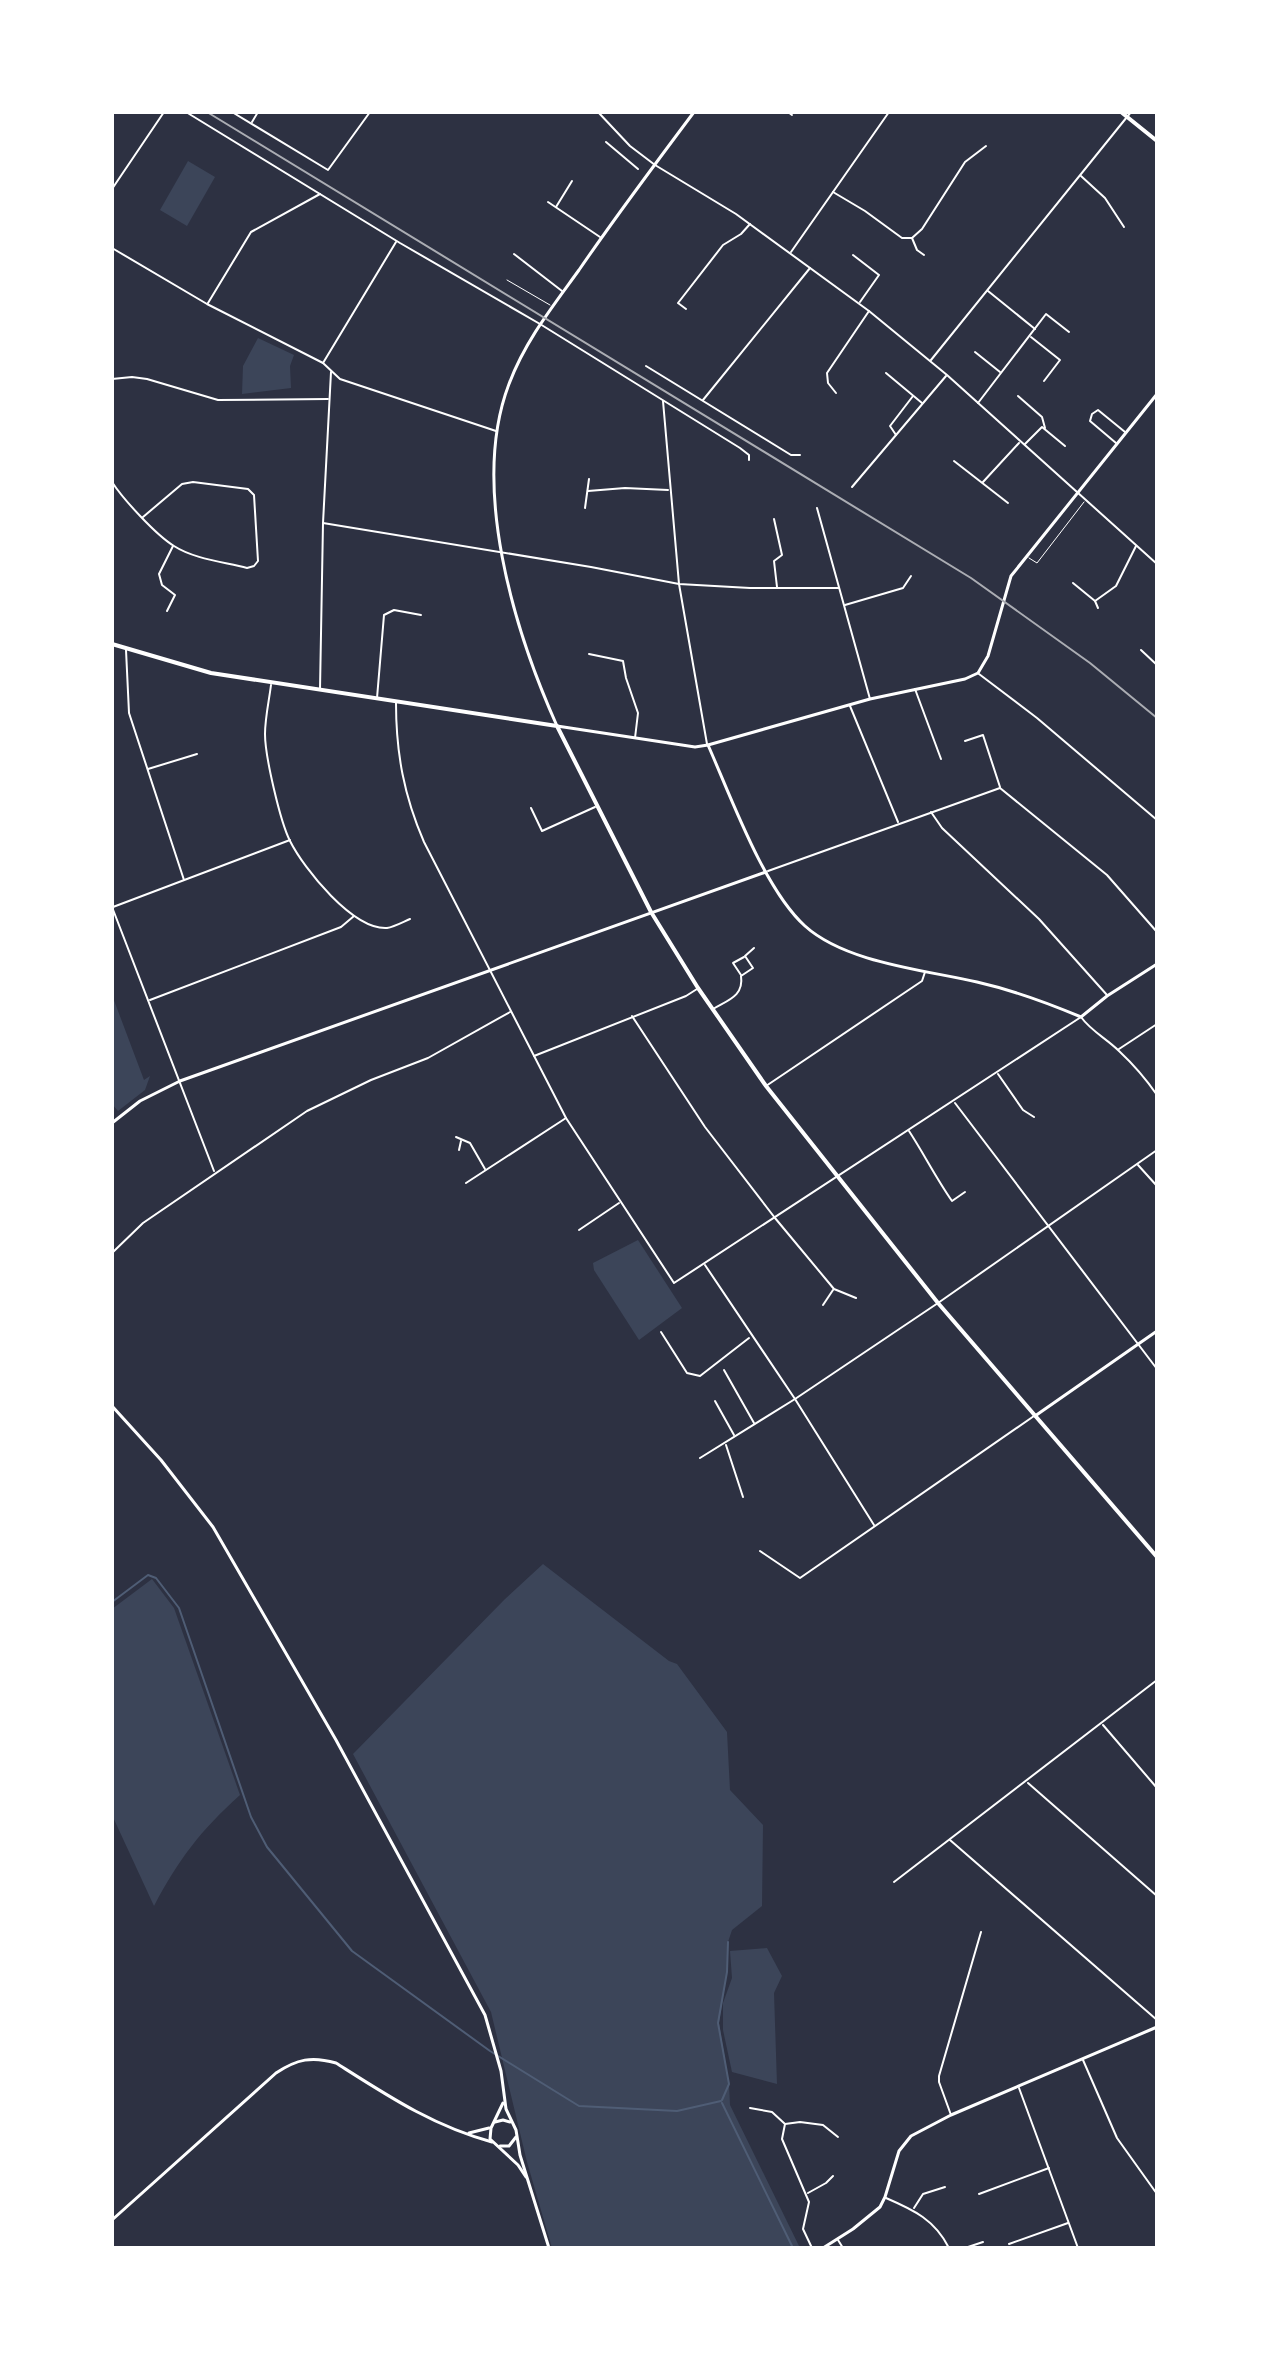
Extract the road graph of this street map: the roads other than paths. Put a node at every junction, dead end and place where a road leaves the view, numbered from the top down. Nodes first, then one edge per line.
1 (164, 112) edge
2 (186, 112) edge
3 (232, 112) edge
4 (258, 112) edge
5 (370, 112) edge
6 (598, 112) edge
7 (694, 112) edge
8 (889, 112) edge
9 (1121, 112) edge
10 (1129, 115) edge
11 (251, 123) junction
12 (1157, 141) edge
13 (606, 142) dead end
14 (986, 146) dead end
15 (655, 165) junction
16 (638, 169) dead end
17 (1080, 176) junction
18 (572, 181) dead end
19 (112, 189) edge
20 (833, 192) junction
21 (321, 193) junction
22 (548, 202) dead end
23 (555, 208) junction
24 (750, 224) junction
25 (1124, 227) dead end
26 (601, 238) junction
27 (912, 238) junction
28 (397, 241) junction
29 (112, 248) edge
30 (791, 252) junction
31 (514, 254) dead end
32 (853, 255) dead end
33 (924, 255) dead end
34 (811, 267) junction
35 (507, 280) dead end
36 (987, 291) junction
37 (563, 292) junction
38 (678, 303) junction
39 (859, 303) junction
40 (207, 304) junction
41 (552, 307) junction
42 (674, 308) dead end
43 (686, 309) dead end
44 (869, 311) junction
45 (540, 324) junction
46 (1035, 329) junction
47 (1069, 332) dead end
48 (1030, 336) junction
49 (975, 352) dead end
50 (930, 361) junction
51 (323, 363) junction
52 (646, 366) dead end
53 (331, 371) junction
54 (1001, 372) junction
55 (886, 373) dead end
56 (947, 375) junction
57 (112, 379) edge
58 (1044, 381) dead end
59 (836, 393) dead end
60 (1157, 394) edge
61 (913, 396) junction
62 (1018, 396) dead end
63 (329, 399) junction
64 (662, 400) junction
65 (703, 401) junction
66 (978, 403) junction
67 (922, 404) junction
68 (1045, 428) junction
69 (497, 431) junction
70 (1125, 432) junction
71 (896, 435) junction
72 (1020, 442) junction
73 (1116, 443) junction
74 (1024, 445) junction
75 (1065, 446) dead end
76 (800, 455) dead end
77 (749, 460) dead end
78 (954, 461) dead end
79 (589, 479) dead end
80 (112, 482) edge
81 (981, 484) junction
82 (852, 487) dead end
83 (669, 490) junction
84 (588, 491) junction
85 (1077, 492) junction
86 (1086, 500) junction
87 (1008, 503) dead end
88 (585, 508) dead end
89 (817, 508) dead end
90 (143, 517) junction
91 (774, 519) dead end
92 (323, 523) junction
93 (173, 546) junction
94 (1136, 546) junction
95 (500, 553) junction
96 (1027, 557) junction
97 (1157, 564) edge
98 (911, 576) dead end
99 (1073, 583) dead end
100 (679, 584) junction
101 (777, 588) junction
102 (839, 588) junction
103 (1095, 601) junction
104 (844, 605) junction
105 (1098, 608) dead end
106 (167, 611) dead end
107 (421, 615) dead end
108 (112, 644) edge
109 (127, 649) junction
110 (1141, 650) dead end
111 (589, 654) dead end
112 (1157, 663) edge
113 (978, 673) junction
114 (272, 683) junction
115 (915, 689) junction
116 (320, 691) junction
117 (377, 699) junction
118 (870, 699) junction
119 (396, 701) junction
120 (850, 705) junction
121 (557, 726) junction
122 (635, 738) junction
123 (965, 741) dead end
124 (708, 745) junction
125 (197, 754) dead end
126 (941, 759) dead end
127 (147, 770) junction
128 (1000, 788) junction
129 (596, 806) junction
130 (531, 808) dead end
131 (931, 812) junction
132 (1157, 820) edge
133 (899, 824) junction
134 (290, 840) junction
135 (766, 872) junction
136 (184, 880) junction
137 (112, 907) edge
138 (651, 912) junction
139 (354, 915) junction
140 (410, 919) dead end
141 (1157, 932) edge
142 (754, 948) dead end
143 (745, 956) junction
144 (1157, 964) edge
145 (491, 970) junction
146 (926, 971) junction
147 (741, 976) junction
148 (698, 988) junction
149 (1107, 996) junction
150 (148, 1000) junction
151 (713, 1009) junction
152 (511, 1011) junction
153 (632, 1016) junction
154 (1081, 1017) junction
155 (1157, 1024) edge
156 (1118, 1050) junction
157 (534, 1056) junction
158 (998, 1073) junction
159 (180, 1081) junction
160 (766, 1086) junction
161 (1157, 1095) edge
162 (954, 1102) junction
163 (1034, 1117) dead end
164 (566, 1118) junction
165 (112, 1123) edge
166 (908, 1131) junction
167 (456, 1137) dead end
168 (462, 1139) junction
169 (459, 1150) dead end
170 (1157, 1150) edge
171 (1138, 1164) junction
172 (486, 1170) junction
173 (215, 1173) junction
174 (837, 1177) junction
175 (466, 1183) dead end
176 (1157, 1186) edge
177 (965, 1192) dead end
178 (620, 1203) junction
179 (775, 1218) junction
180 (1048, 1226) junction
181 (579, 1230) dead end
182 (112, 1253) edge
183 (705, 1264) junction
184 (834, 1289) junction
185 (856, 1298) dead end
186 (938, 1303) junction
187 (823, 1305) dead end
188 (1157, 1331) edge
189 (661, 1332) dead end
190 (751, 1337) junction
191 (1137, 1346) junction
192 (1157, 1369) edge
193 (724, 1370) dead end
194 (795, 1399) junction
195 (715, 1401) dead end
196 (112, 1406) edge
197 (1035, 1416) junction
198 (755, 1424) junction
199 (735, 1437) junction
200 (726, 1443) junction
201 (700, 1458) dead end
202 (743, 1497) dead end
203 (874, 1526) junction
204 (760, 1551) dead end
205 (1157, 1557) edge
206 (1157, 1680) edge
207 (1102, 1723) junction
208 (1027, 1782) junction
209 (1157, 1788) edge
210 (950, 1840) junction
211 (894, 1882) dead end
212 (1157, 1896) edge
213 (981, 1932) dead end
214 (1157, 2020) edge
215 (1157, 2027) edge
216 (1083, 2060) junction
217 (1019, 2087) junction
218 (504, 2100) junction
219 (750, 2108) dead end
220 (951, 2115) junction
221 (495, 2122) junction
222 (512, 2123) junction
223 (785, 2124) junction
224 (491, 2128) junction
225 (466, 2134) junction
226 (516, 2135) junction
227 (838, 2137) dead end
228 (492, 2142) junction
229 (500, 2146) junction
230 (1049, 2168) junction
231 (833, 2176) dead end
232 (530, 2184) junction
233 (945, 2187) dead end
234 (806, 2194) junction
235 (979, 2194) dead end
236 (1157, 2194) edge
237 (885, 2197) junction
238 (913, 2209) junction
239 (112, 2220) edge
240 (1069, 2223) junction
241 (837, 2239) junction
242 (983, 2242) dead end
243 (1009, 2244) dead end
244 (549, 2248) edge
245 (812, 2248) edge
246 (823, 2248) edge
247 (843, 2248) edge
248 (949, 2248) edge
249 (965, 2248) edge
250 (1078, 2248) edge

1 - 19 street
2 - 21 street
3 - 11 street
4 - 11 street
5 - 11 street
6 - 15 street
7 - 15 street
8 - 20 street
9 - 10 main road
10 - 12 main road
10 - 17 street
13 - 16 street
14 - 27 street
15 - 24 street
15 - 26 street
17 - 25 street
17 - 36 street
18 - 23 street
20 - 27 street
20 - 30 street
21 - 28 street
21 - 40 street
22 - 23 street
23 - 26 street
24 - 30 street
24 - 38 street
26 - 37 street
27 - 33 street
28 - 45 street
28 - 51 street
29 - 40 street
30 - 34 street
31 - 37 street
32 - 39 street
34 - 39 street
34 - 65 street
35 - 41 lane
36 - 46 street
36 - 50 street
37 - 41 street
38 - 42 street
38 - 43 street
39 - 44 street
40 - 51 street
41 - 45 street
44 - 50 street
44 - 59 street
45 - 64 street
45 - 69 street
46 - 47 street
46 - 48 street
48 - 54 street
48 - 58 street
49 - 54 street
50 - 56 street
51 - 53 street
52 - 65 street
53 - 63 street
53 - 69 street
54 - 66 street
55 - 61 street
56 - 66 street
56 - 67 street
57 - 63 street
60 - 70 street
61 - 67 street
61 - 71 street
62 - 68 street
63 - 92 street
64 - 77 street
64 - 83 street
65 - 76 street
66 - 72 street
67 - 71 street
68 - 74 street
68 - 75 street
69 - 95 street
70 - 73 street
70 - 73 street
71 - 82 street
72 - 74 street
72 - 81 street
73 - 85 street
74 - 85 street
78 - 81 street
79 - 84 street
80 - 90 street
81 - 87 street
83 - 84 street
83 - 100 street
84 - 88 street
85 - 86 street
85 - 96 street
86 - 94 street
86 - 96 lane
89 - 102 street
90 - 93 street
90 - 93 street
91 - 101 street
92 - 95 street
92 - 116 street
93 - 106 street
94 - 97 street
94 - 103 street
95 - 100 street
95 - 121 street
96 - 113 street
98 - 104 street
99 - 103 street
100 - 101 street
100 - 124 street
101 - 102 street
102 - 104 street
103 - 105 street
104 - 118 street
107 - 117 street
108 - 109 main road
109 - 114 main road
109 - 127 street
110 - 112 street
111 - 122 street
113 - 115 street
113 - 132 street
114 - 116 main road
114 - 134 street
115 - 118 street
115 - 126 street
116 - 117 main road
117 - 119 main road
118 - 120 street
119 - 121 main road
119 - 145 street
120 - 124 street
120 - 133 street
121 - 122 street
121 - 129 main road
122 - 124 street
123 - 128 street
124 - 135 street
125 - 127 street
127 - 136 street
128 - 131 street
128 - 141 street
129 - 130 street
129 - 138 main road
131 - 133 street
131 - 149 street
133 - 135 street
134 - 136 street
134 - 139 street
135 - 138 street
135 - 146 street
136 - 137 street
137 - 150 street
138 - 145 street
138 - 148 main road
139 - 140 street
139 - 150 street
142 - 143 street
143 - 147 street
143 - 147 street
144 - 149 street
145 - 152 street
145 - 159 street
146 - 154 street
146 - 160 street
147 - 151 street
148 - 151 main road
148 - 153 street
149 - 154 street
150 - 159 street
151 - 160 main road
152 - 157 street
152 - 173 street
153 - 157 street
153 - 179 street
154 - 156 street
154 - 158 street
155 - 156 street
156 - 161 street
157 - 164 street
158 - 162 street
158 - 163 street
159 - 165 street
159 - 173 street
160 - 174 main road
162 - 166 street
162 - 180 street
164 - 172 street
164 - 178 street
166 - 174 street
166 - 177 street
167 - 168 street
168 - 169 street
168 - 172 street
170 - 171 street
171 - 176 street
171 - 180 street
172 - 175 street
173 - 182 street
174 - 179 street
174 - 186 main road
178 - 181 street
178 - 183 street
179 - 183 street
179 - 184 street
180 - 186 street
180 - 191 street
183 - 190 street
184 - 185 street
184 - 187 street
186 - 194 street
186 - 197 main road
188 - 191 street
189 - 190 street
190 - 194 street
191 - 192 street
191 - 197 street
193 - 198 street
194 - 198 street
194 - 203 street
195 - 199 street
196 - 218 street
197 - 203 street
197 - 205 main road
198 - 199 street
199 - 200 street
200 - 201 street
200 - 202 street
203 - 204 street
206 - 207 street
207 - 208 street
207 - 209 street
208 - 210 street
208 - 212 street
210 - 211 street
210 - 214 street
213 - 220 street
215 - 216 street
216 - 217 street
216 - 236 street
217 - 220 street
217 - 230 street
218 - 221 street
218 - 222 street
219 - 223 street
220 - 237 street
221 - 222 street
221 - 224 street
222 - 226 street
223 - 227 street
223 - 234 street
224 - 225 street
224 - 228 street
225 - 228 street
225 - 239 street
226 - 229 street
226 - 232 street
228 - 229 street
229 - 232 street
230 - 235 street
230 - 240 street
231 - 234 street
232 - 244 street
233 - 238 street
234 - 245 street
237 - 238 street
237 - 241 street
238 - 248 street
240 - 243 street
240 - 250 street
241 - 246 street
241 - 247 street
242 - 249 street

